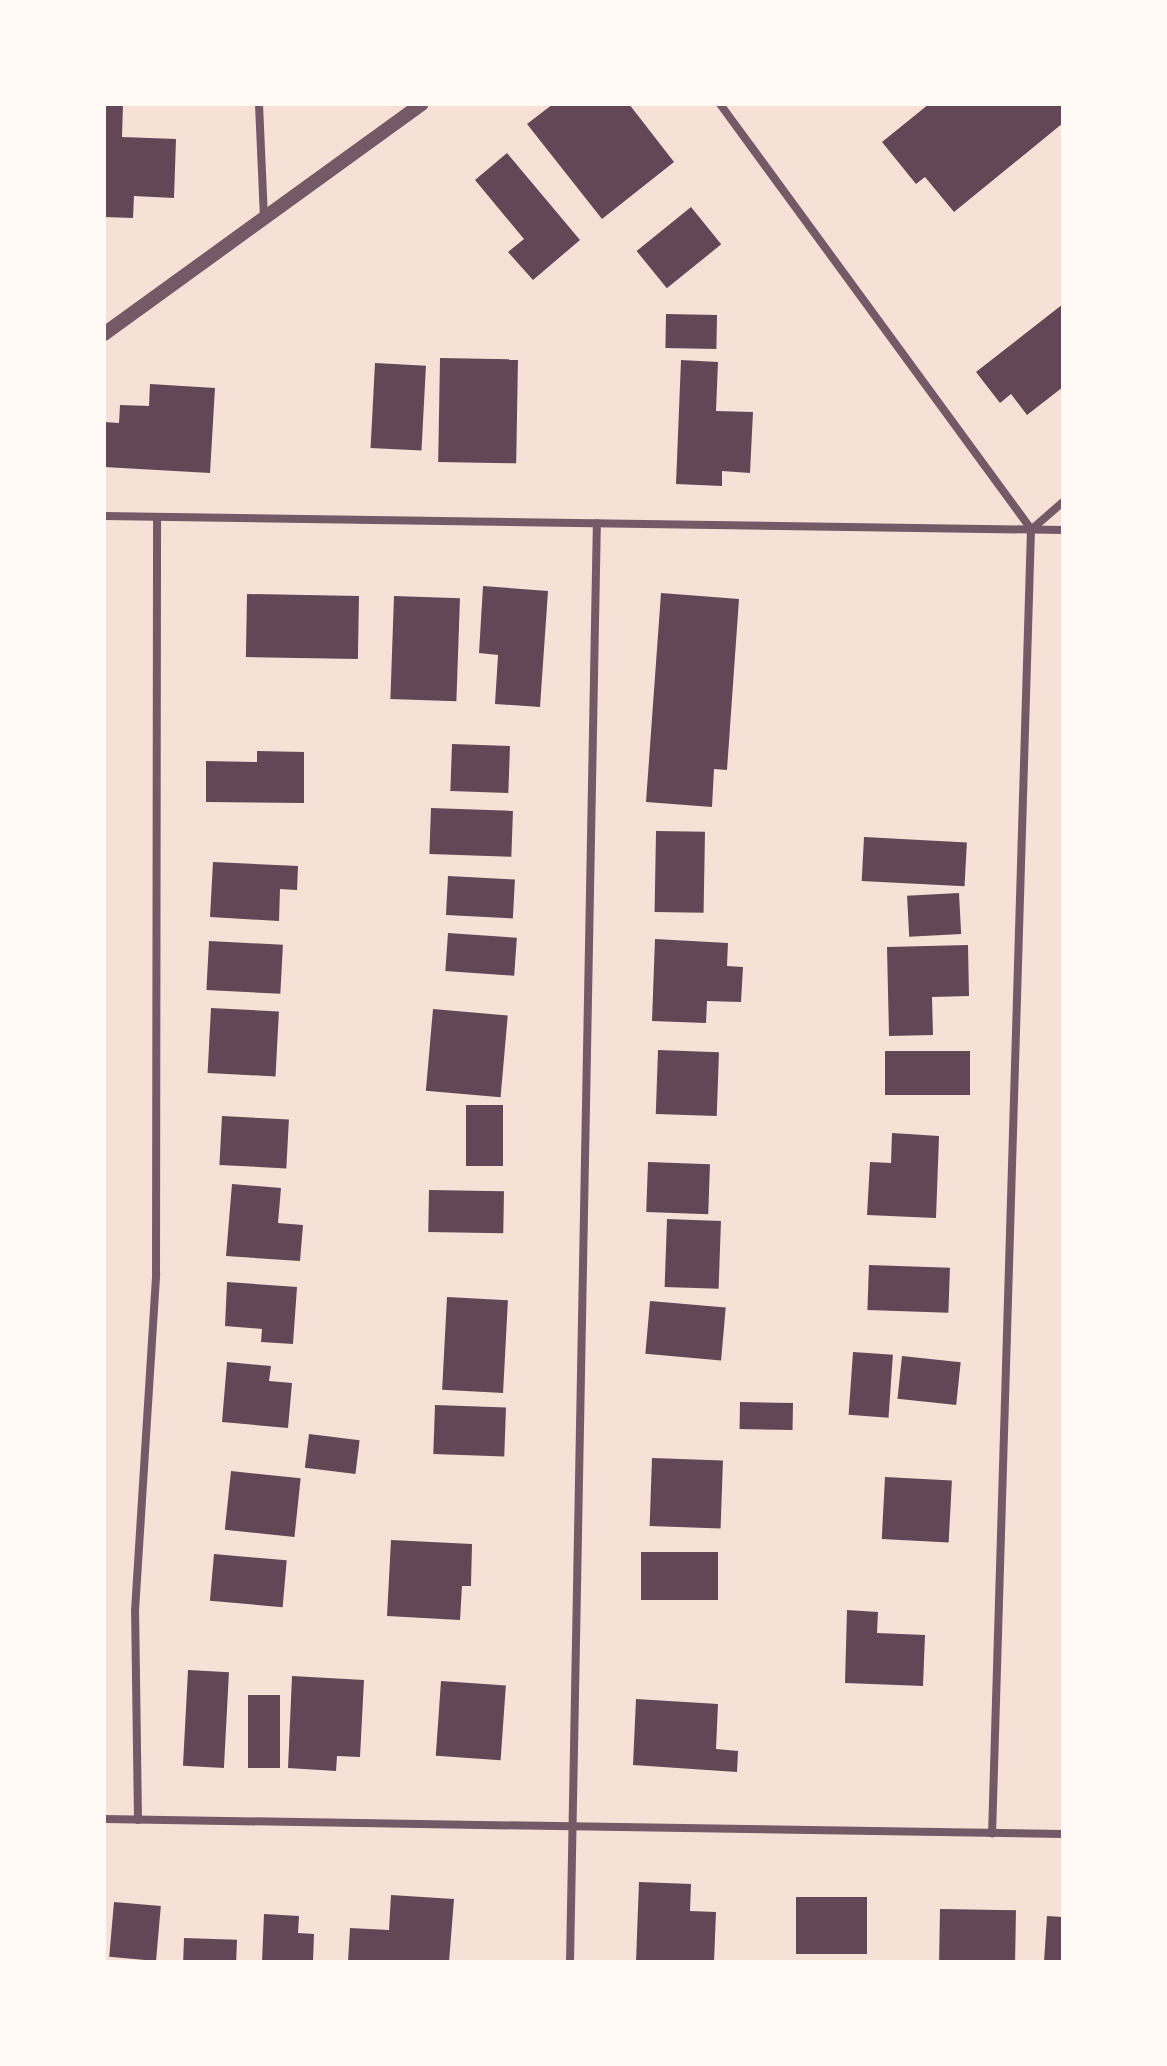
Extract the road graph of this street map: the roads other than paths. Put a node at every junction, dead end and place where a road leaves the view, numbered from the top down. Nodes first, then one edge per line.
1 (259, 104) edge
2 (422, 104) edge
3 (720, 104) edge
4 (264, 219) junction
5 (104, 334) edge
6 (1063, 502) edge
7 (104, 516) edge
8 (157, 517) junction
9 (597, 523) junction
10 (1031, 529) junction
11 (1063, 530) edge
12 (104, 1819) edge
13 (138, 1820) junction
14 (572, 1826) junction
15 (992, 1833) junction
16 (1063, 1834) edge
17 (570, 1962) edge

1 - 4 street
2 - 4 street
3 - 10 street
4 - 5 street
6 - 10 street
7 - 8 street
8 - 9 street
8 - 13 street
9 - 10 street
9 - 14 street
10 - 11 street
10 - 15 street
12 - 13 street
13 - 14 street
14 - 15 street
14 - 17 street
15 - 16 street

